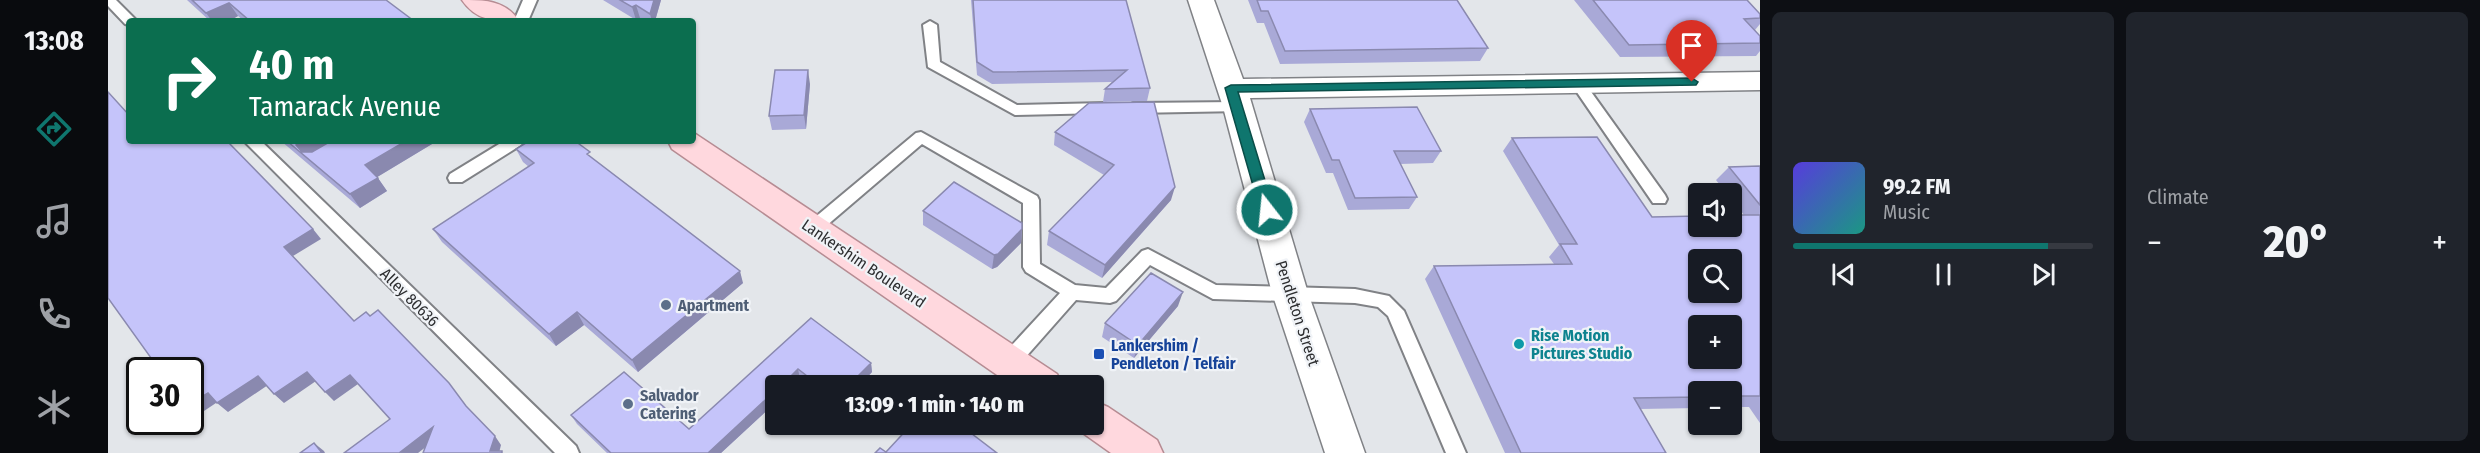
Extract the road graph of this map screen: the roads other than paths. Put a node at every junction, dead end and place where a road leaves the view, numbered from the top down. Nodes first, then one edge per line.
1 (109, 0) edge
2 (475, 0) edge
3 (530, 0) edge
4 (1201, 0) edge
5 (127, 18) edge
6 (502, 18) edge
7 (522, 18) edge
8 (930, 25) dead end
9 (1760, 81) edge
10 (1579, 85) junction
11 (1234, 98) junction
12 (255, 144) edge
13 (511, 144) edge
14 (687, 144) edge
15 (456, 178) dead end
16 (1659, 199) dead end
17 (813, 228) junction
18 (1072, 292) junction
19 (1290, 293) junction
20 (1009, 362) junction
21 (1028, 375) edge
22 (1104, 426) edge
23 (569, 453) edge
24 (1143, 453) edge
25 (1345, 453) edge
26 (1456, 453) edge

1 - 5 lane
2 - 6 main road
3 - 7 lane
4 - 11 street, Pendleton Street
8 - 11 lane
9 - 10 street
10 - 11 street
10 - 16 lane
11 - 19 street, Pendleton Street
12 - 23 lane, Alley 80636
13 - 15 lane
14 - 17 main road, Lankershim Boulevard
17 - 18 lane
17 - 20 main road, Lankershim Boulevard
18 - 19 lane
18 - 20 lane
19 - 25 street, Pendleton Street
19 - 26 lane
20 - 21 main road, Lankershim Boulevard
22 - 24 main road

